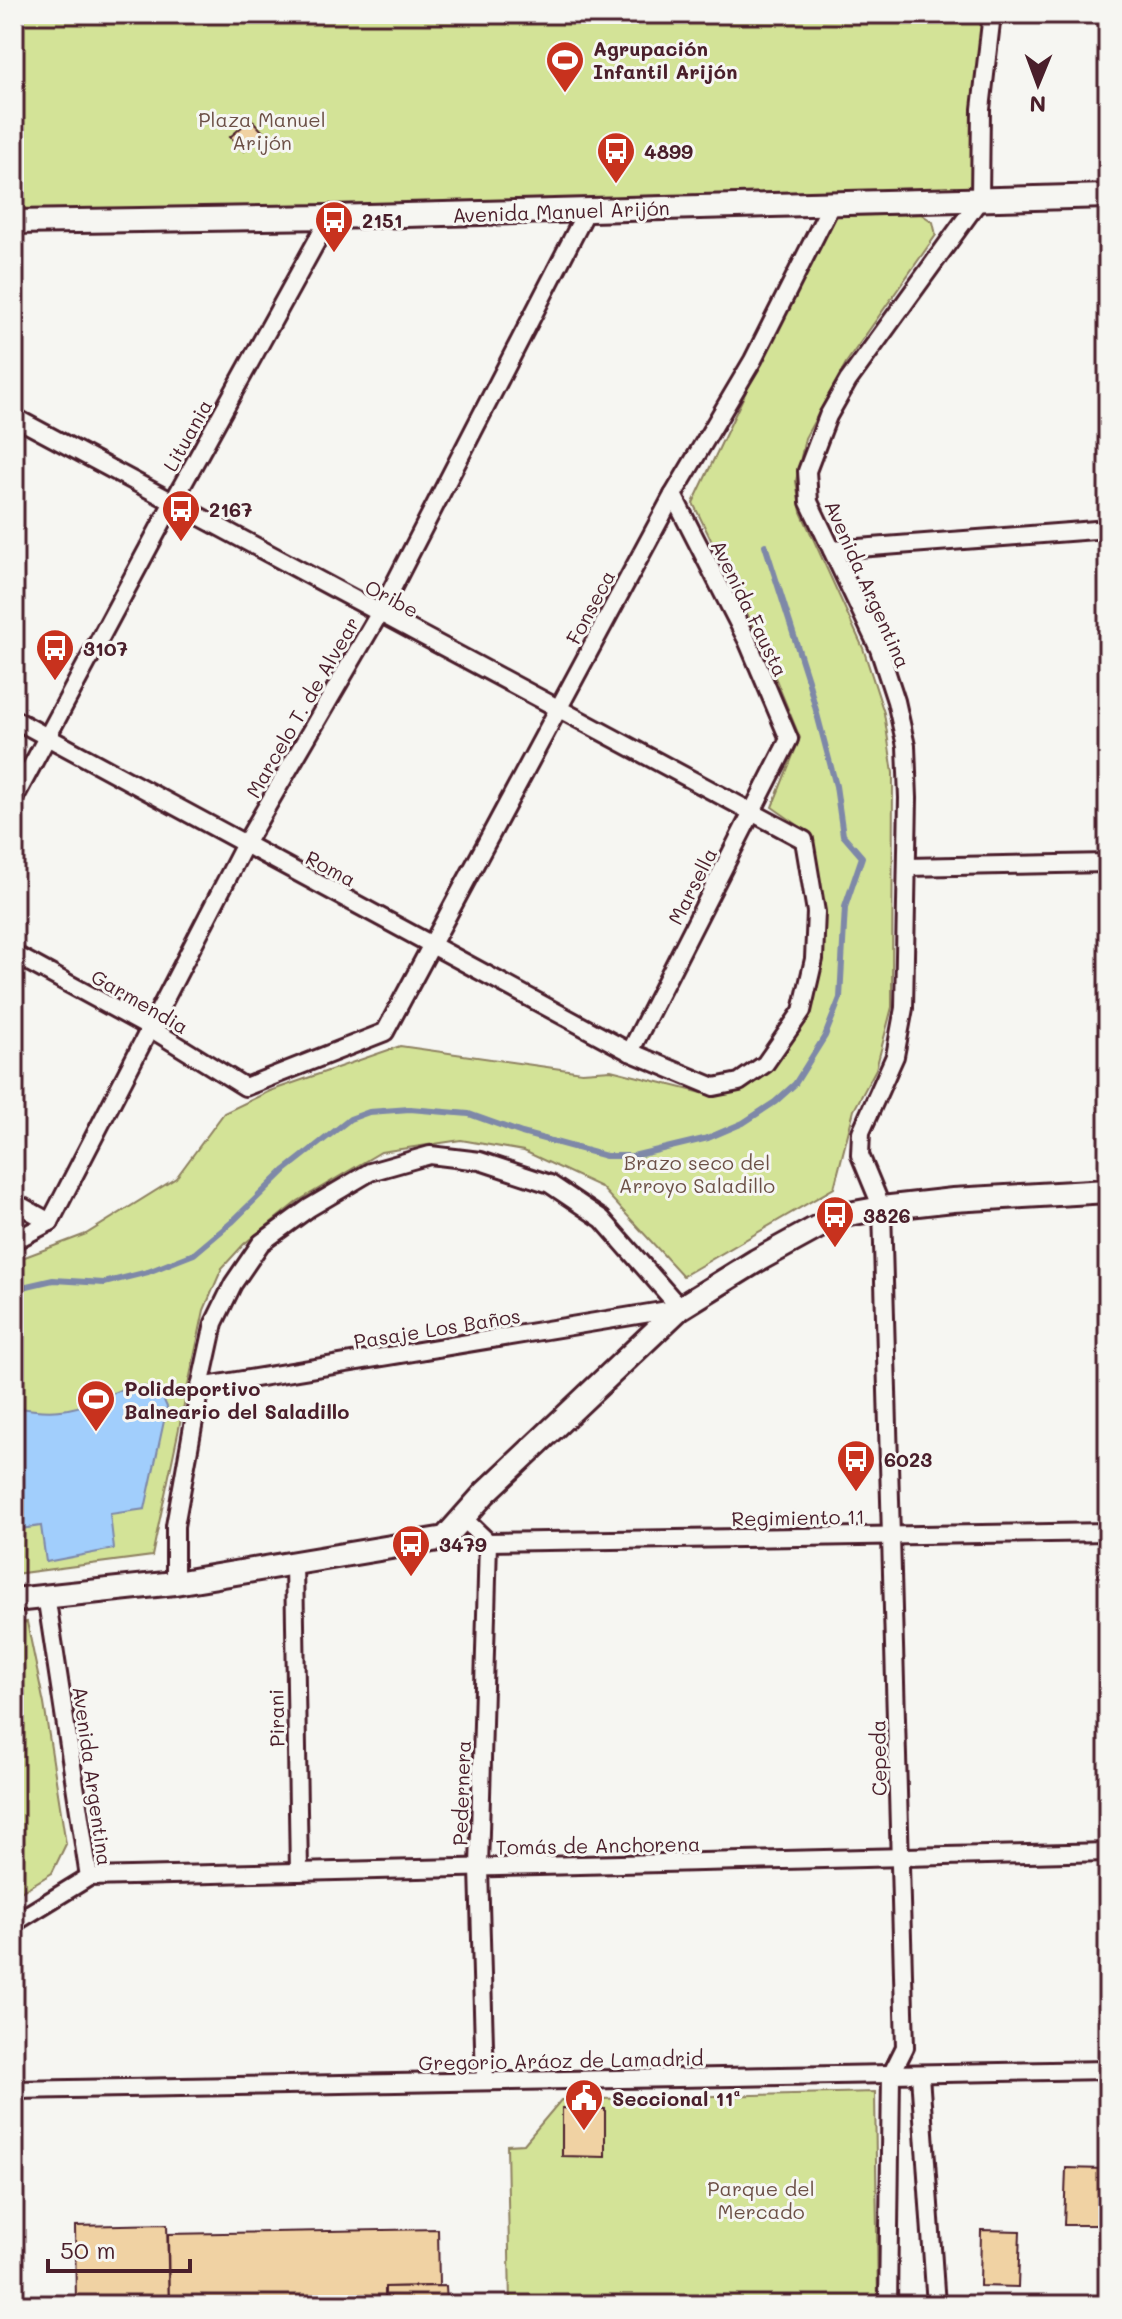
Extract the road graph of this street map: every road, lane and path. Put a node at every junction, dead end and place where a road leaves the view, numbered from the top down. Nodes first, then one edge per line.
1 (992, 14) edge
2 (1108, 196) edge
3 (980, 199) junction
4 (832, 203) junction
5 (587, 210) junction
6 (330, 217) junction
7 (14, 222) edge
8 (14, 417) edge
9 (673, 495) junction
10 (173, 502) junction
11 (1108, 529) edge
12 (832, 550) junction
13 (379, 614) junction
14 (559, 708) junction
15 (14, 719) edge
16 (47, 737) junction
17 (789, 739) joint
18 (14, 799) edge
19 (752, 812) junction
20 (245, 844) junction
21 (1108, 863) edge
22 (907, 867) junction
23 (432, 945) junction
24 (14, 954) edge
25 (150, 1028) junction
26 (630, 1052) junction
27 (245, 1087) joint
28 (1108, 1191) edge
29 (14, 1202) edge
30 (882, 1208) junction
31 (50, 1222) junction
32 (14, 1241) edge
33 (680, 1308) junction
34 (200, 1387) junction
35 (463, 1518) junction
36 (1108, 1532) edge
37 (892, 1535) junction
38 (488, 1542) junction
39 (294, 1563) junction
40 (175, 1583) junction
41 (46, 1595) junction
42 (14, 1600) edge
43 (1108, 1852) edge
44 (900, 1857) junction
45 (479, 1868) junction
46 (299, 1872) junction
47 (89, 1877) junction
48 (14, 1923) edge
49 (1108, 2070) edge
50 (891, 2075) junction
51 (920, 2075) junction
52 (485, 2081) junction
53 (14, 2090) edge
54 (888, 2305) edge
55 (936, 2305) edge

1 - 3 street
2 - 3 street, Avenida Manuel Arijón
3 - 4 street, Avenida Manuel Arijón
3 - 12 street, Avenida Argentina
4 - 5 street, Avenida Manuel Arijón
4 - 9 street, Fonseca
5 - 6 street, Avenida Manuel Arijón
5 - 13 street, Marcelo T. de Alvear
6 - 7 street, Avenida Manuel Arijón
6 - 10 street, Lituania
8 - 10 street, Oribe
9 - 14 street, Fonseca
9 - 17 street, Avenida Fausta
10 - 13 street, Oribe
10 - 16 street, Lituania
11 - 12 street
12 - 22 street, Avenida Argentina
13 - 14 street, Oribe
13 - 20 street, Marcelo T. de Alvear
14 - 19 street, Oribe
14 - 23 street, Fonseca
15 - 16 street, Roma
16 - 18 street, Lituania
16 - 20 street, Roma
17 - 19 street, Marsella
19 - 26 street, Marsella
19 - 26 street
20 - 23 street, Roma
20 - 25 street, Marcelo T. de Alvear
21 - 22 street
22 - 30 street, Avenida Argentina
23 - 26 street, Roma
23 - 27 street, Fonseca
24 - 25 street, Garmendia
25 - 27 street, Garmendia
25 - 31 street, Marcelo T. de Alvear
28 - 30 street
29 - 31 street
30 - 33 street
30 - 37 street, Cepeda
31 - 32 street
33 - 34 street, Pasaje Los Baños
33 - 34 street
33 - 35 street
34 - 40 street
35 - 38 street
35 - 39 street
36 - 37 street, Regimiento 11
37 - 38 street, Regimiento 11
37 - 44 street, Cepeda
38 - 45 street, Pedernera
39 - 40 street
39 - 46 street, Pirani
40 - 41 street
41 - 42 street
41 - 47 street, Avenida Argentina
43 - 44 street, Tomás de Anchorena
44 - 45 street, Tomás de Anchorena
44 - 50 street, Cepeda
45 - 46 street, Tomás de Anchorena
45 - 52 street, Pedernera
46 - 47 street, Tomás de Anchorena
47 - 48 street, Avenida Argentina
49 - 51 street, Gregorio Aráoz de Lamadrid
50 - 51 street, Gregorio Aráoz de Lamadrid
50 - 52 street, Gregorio Aráoz de Lamadrid
50 - 54 street, Cepeda
51 - 55 street
52 - 53 street, Gregorio Aráoz de Lamadrid

